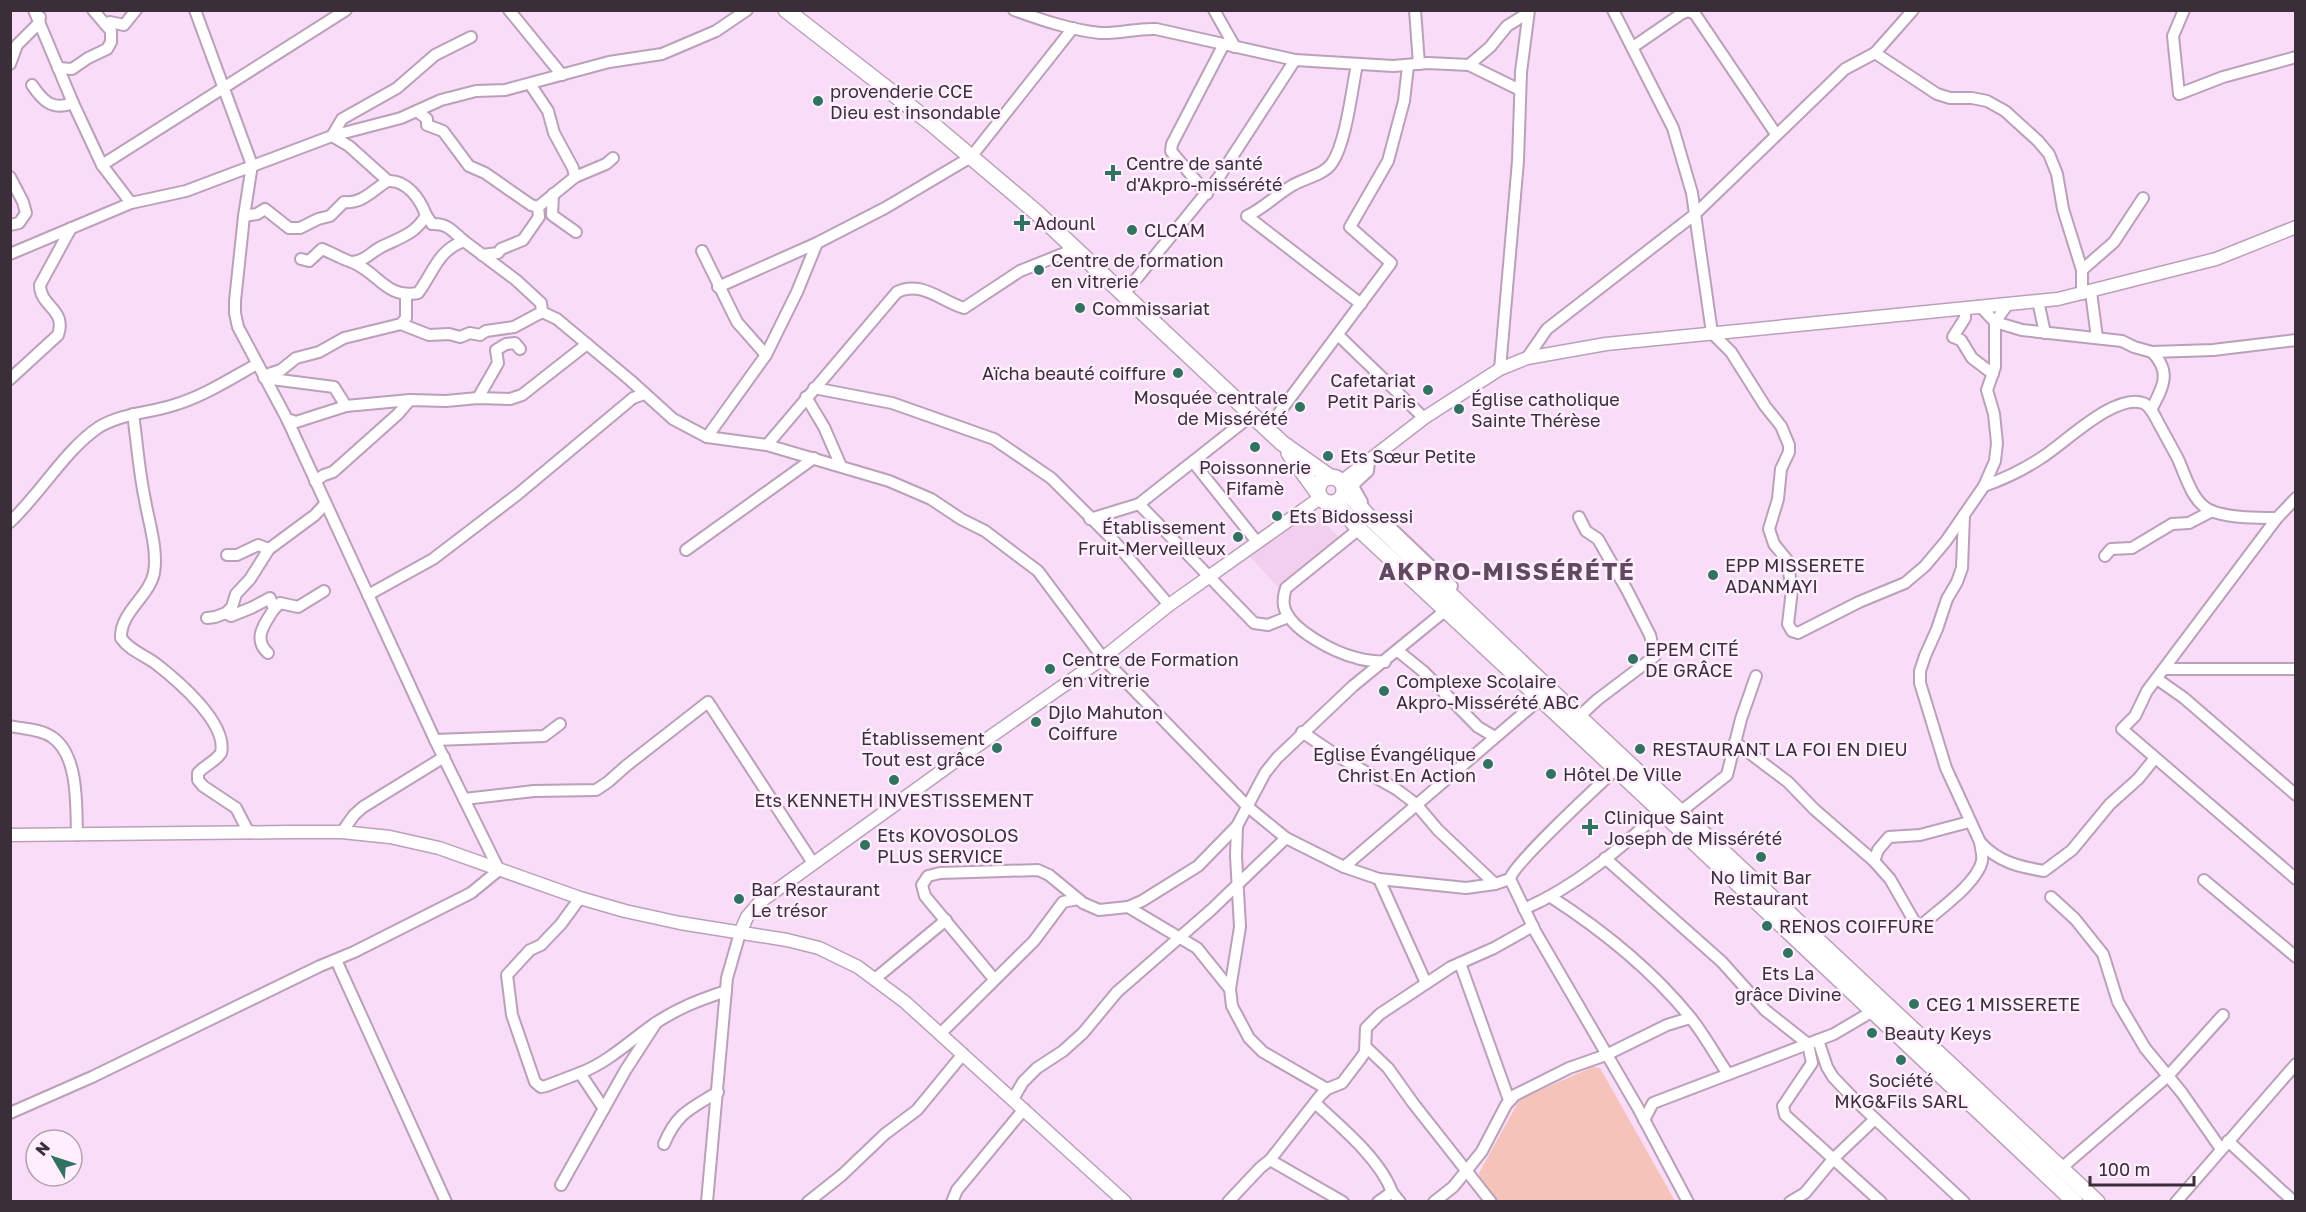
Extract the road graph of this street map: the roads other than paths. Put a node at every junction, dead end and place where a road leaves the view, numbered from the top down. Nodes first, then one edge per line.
1 (34, 10) edge
2 (40, 10) edge
3 (93, 10) edge
4 (136, 10) edge
5 (195, 10) edge
6 (346, 10) edge
7 (509, 10) edge
8 (747, 10) edge
9 (786, 10) edge
10 (1014, 10) edge
11 (1415, 10) edge
12 (1613, 10) edge
13 (1913, 10) edge
14 (2184, 10) edge
15 (1216, 12) edge
16 (1529, 12) edge
17 (1698, 12) edge
18 (39, 23) junction
19 (105, 24) junction
20 (1073, 28) junction
21 (471, 37) dead end
22 (1229, 45) junction
23 (1633, 47) junction
24 (1875, 53) junction
25 (2295, 57) edge
26 (1295, 60) junction
27 (10, 64) edge
28 (1357, 64) junction
29 (1413, 65) junction
30 (1469, 65) junction
31 (58, 68) junction
32 (562, 75) junction
33 (530, 84) junction
34 (32, 85) dead end
35 (222, 88) junction
36 (1520, 90) junction
37 (73, 103) junction
38 (417, 111) junction
39 (1776, 134) junction
40 (332, 136) junction
41 (971, 157) junction
42 (613, 158) dead end
43 (102, 165) junction
44 (252, 165) junction
45 (10, 177) edge
46 (575, 177) junction
47 (388, 181) junction
48 (553, 194) junction
49 (1207, 194) junction
50 (2143, 198) dead end
51 (132, 203) junction
52 (538, 207) junction
53 (426, 215) junction
54 (1694, 215) junction
55 (244, 216) junction
56 (10, 225) edge
57 (2295, 227) edge
58 (71, 228) junction
59 (576, 232) dead end
60 (464, 241) junction
61 (817, 243) junction
62 (1075, 249) junction
63 (702, 251) dead end
64 (10, 254) edge
65 (482, 255) junction
66 (301, 259) dead end
67 (351, 262) junction
68 (2082, 270) junction
69 (718, 287) junction
70 (2086, 293) junction
71 (1124, 294) junction
72 (406, 295) junction
73 (2038, 301) junction
74 (1361, 304) junction
75 (2008, 304) junction
76 (1980, 306) junction
77 (1965, 308) junction
78 (542, 312) junction
79 (1995, 322) junction
80 (401, 324) junction
81 (1712, 333) junction
82 (2045, 333) junction
83 (1338, 335) junction
84 (2097, 338) junction
85 (2295, 340) edge
86 (586, 344) junction
87 (520, 349) dead end
88 (2152, 352) junction
89 (766, 355) junction
90 (1527, 358) junction
91 (258, 364) junction
92 (1500, 369) junction
93 (1993, 374) junction
94 (264, 378) junction
95 (10, 379) edge
96 (810, 392) junction
97 (645, 394) junction
98 (478, 398) junction
99 (410, 400) junction
100 (346, 406) junction
101 (2151, 410) junction
102 (133, 414) junction
103 (1252, 415) junction
104 (1424, 418) junction
105 (286, 419) junction
106 (1267, 429) junction
107 (707, 437) junction
108 (1282, 444) junction
109 (767, 445) junction
110 (814, 458) junction
111 (1193, 462) junction
112 (1369, 462) junction
113 (841, 466) junction
114 (315, 481) junction
115 (1339, 483) junction
116 (1984, 486) junction
117 (1319, 496) junction
118 (2295, 498) edge
119 (1336, 503) junction
120 (325, 504) junction
121 (1139, 504) junction
122 (2212, 512) junction
123 (1964, 514) junction
124 (1579, 517) dead end
125 (2277, 518) junction
126 (1090, 519) junction
127 (10, 522) edge
128 (1359, 529) junction
129 (1257, 542) junction
130 (269, 549) junction
131 (686, 550) dead end
132 (227, 555) dead end
133 (2105, 556) dead end
134 (1209, 576) junction
135 (324, 591) dead end
136 (368, 595) junction
137 (1169, 605) junction
138 (274, 609) junction
139 (1446, 610) junction
140 (226, 614) junction
141 (1288, 617) junction
142 (207, 618) dead end
143 (1398, 651) junction
144 (268, 653) dead end
145 (1103, 658) junction
146 (1385, 662) junction
147 (2164, 669) junction
148 (2295, 669) edge
149 (1756, 676) dead end
150 (2157, 679) junction
151 (1540, 699) junction
152 (1583, 713) junction
153 (560, 724) dead end
154 (10, 726) edge
155 (1302, 732) junction
156 (1589, 735) junction
157 (1495, 737) junction
158 (435, 740) junction
159 (1735, 742) junction
160 (444, 757) junction
161 (2155, 758) junction
162 (1616, 769) junction
163 (2295, 795) edge
164 (464, 799) junction
165 (1416, 804) junction
166 (1248, 807) junction
167 (1681, 809) junction
168 (1661, 811) junction
169 (1969, 822) junction
170 (1237, 826) junction
171 (249, 832) junction
172 (342, 832) junction
173 (10, 835) edge
174 (76, 835) junction
175 (1286, 838) junction
176 (1980, 842) junction
177 (1605, 858) junction
178 (1874, 861) junction
179 (813, 863) junction
180 (1344, 867) junction
181 (499, 870) junction
182 (1379, 879) junction
183 (1510, 879) junction
184 (2295, 879) edge
185 (2204, 880) dead end
186 (1239, 882) junction
187 (1495, 884) junction
188 (1062, 886) junction
189 (1551, 897) junction
190 (2051, 897) dead end
191 (580, 898) junction
192 (1078, 899) junction
193 (1063, 902) junction
194 (1128, 907) junction
195 (1524, 909) junction
196 (946, 920) junction
197 (1533, 926) junction
198 (740, 933) junction
199 (1180, 938) junction
200 (2295, 957) edge
201 (336, 960) junction
202 (1460, 963) junction
203 (876, 978) junction
204 (994, 979) junction
205 (1426, 983) junction
206 (1230, 989) junction
207 (726, 991) junction
208 (1873, 1011) junction
209 (2223, 1015) dead end
210 (1690, 1018) junction
211 (656, 1023) junction
212 (940, 1034) junction
213 (1813, 1042) junction
214 (1366, 1047) junction
215 (963, 1054) junction
216 (1606, 1055) junction
217 (2295, 1064) edge
218 (580, 1073) junction
219 (1728, 1074) junction
220 (2167, 1077) junction
221 (1327, 1089) junction
222 (718, 1092) junction
223 (1631, 1097) junction
224 (1013, 1099) junction
225 (1509, 1100) junction
226 (1315, 1103) junction
227 (1653, 1103) junction
228 (604, 1109) junction
229 (1024, 1109) junction
230 (10, 1113) edge
231 (1875, 1119) junction
232 (1644, 1120) junction
233 (664, 1144) dead end
234 (2224, 1145) junction
235 (1834, 1158) junction
236 (1270, 1160) junction
237 (2065, 1165) junction
238 (1467, 1170) junction
239 (561, 1185) dead end
240 (1392, 1192) junction
241 (1805, 1193) junction
242 (1117, 1199) edge
243 (446, 1202) edge
244 (707, 1202) edge
245 (808, 1202) edge
246 (952, 1202) edge
247 (1228, 1202) edge
248 (1343, 1202) edge
249 (1378, 1202) edge
250 (1400, 1202) edge
251 (1434, 1202) edge
252 (1491, 1202) edge
253 (1688, 1202) edge
254 (1790, 1202) edge
255 (1814, 1202) edge
256 (1881, 1202) edge
257 (1964, 1202) edge
258 (2075, 1202) edge
259 (2097, 1202) edge
260 (2104, 1202) edge
261 (2176, 1202) edge
262 (2294, 1202) edge

1 - 18 street
2 - 18 street
3 - 19 street
4 - 19 street
5 - 35 street
6 - 35 street
7 - 32 street
8 - 32 street
9 - 41 highway
10 - 20 street
11 - 29 street
12 - 23 street
13 - 24 street
14 - 25 street
15 - 22 street
16 - 30 street
16 - 36 street
17 - 23 street
17 - 39 street
18 - 27 street
18 - 31 street
19 - 31 street
20 - 22 street
20 - 41 street
21 - 40 street
22 - 26 street
22 - 49 street
23 - 54 street
24 - 39 street
24 - 68 street
26 - 28 street
26 - 49 street
28 - 29 street
28 - 74 street
29 - 30 street
29 - 74 street
30 - 36 street
31 - 37 street
32 - 33 street
33 - 38 street
33 - 46 street
34 - 37 street
35 - 43 street
35 - 44 street
36 - 92 street
37 - 43 street
38 - 40 street
38 - 52 street
39 - 54 street
40 - 44 street
40 - 47 street
41 - 61 street
41 - 62 highway
42 - 46 street
43 - 51 street
44 - 51 street
44 - 55 street
45 - 56 street
46 - 48 street
47 - 53 street
47 - 55 street
48 - 52 street
48 - 59 street
49 - 71 street
50 - 68 street
51 - 58 street
52 - 65 street
53 - 60 street
53 - 67 street
54 - 81 street
54 - 90 street
55 - 91 street
57 - 70 main road
58 - 64 street
58 - 95 street
60 - 65 street
60 - 72 street
61 - 69 street
61 - 89 street
62 - 71 highway
62 - 96 street
63 - 69 street
65 - 78 street
66 - 67 street
67 - 72 street
68 - 70 street
69 - 89 street
70 - 73 main road
70 - 84 street
71 - 103 highway
72 - 80 street
73 - 75 main road
73 - 82 street
74 - 83 street
75 - 76 main road
75 - 79 street
76 - 77 main road
76 - 79 street
77 - 81 main road
77 - 93 street
78 - 80 street
78 - 86 street
79 - 82 street
79 - 93 street
80 - 94 street
81 - 90 main road
81 - 123 street
82 - 84 street
83 - 104 street
83 - 106 street
84 - 88 street
85 - 88 street
86 - 97 street
86 - 98 street
87 - 98 street
88 - 101 street
89 - 107 street
90 - 92 main road
91 - 94 street
91 - 102 street
92 - 104 main road
93 - 116 street
94 - 100 street
94 - 105 street
96 - 109 street
96 - 113 street
96 - 126 street
97 - 107 street
97 - 136 street
98 - 99 street
99 - 100 street
99 - 114 street
100 - 105 street
101 - 116 street
101 - 122 street
102 - 127 street
102 - 171 street
103 - 106 highway
103 - 111 street
104 - 112 main road
105 - 114 street
106 - 108 highway
107 - 109 street
108 - 115 highway
108 - 117 highway
109 - 110 street
110 - 113 street
110 - 131 street
111 - 121 street
111 - 129 street
112 - 115 main road
112 - 152 street
113 - 145 street
114 - 120 street
115 - 117 highway
115 - 119 highway
115 - 156 highway
116 - 123 street
117 - 119 highway
117 - 129 main road
118 - 125 street
119 - 128 highway
120 - 130 street
120 - 136 street
121 - 126 street
121 - 134 street
122 - 125 street
122 - 133 street
123 - 169 street
124 - 152 street
125 - 147 street
126 - 137 street
128 - 139 highway
128 - 141 street
129 - 134 main road
130 - 132 street
130 - 140 street
134 - 137 main road
134 - 141 street
135 - 138 street
136 - 158 street
137 - 145 main road
138 - 140 street
138 - 144 street
139 - 143 street
139 - 151 highway
140 - 142 street
141 - 146 street
143 - 146 street
143 - 157 street
145 - 166 street
145 - 179 main road
146 - 155 street
147 - 148 street
147 - 150 street
149 - 159 street
150 - 161 street
150 - 163 street
151 - 156 highway
151 - 157 street
152 - 167 street
153 - 158 street
154 - 174 street
155 - 165 street
155 - 166 street
156 - 162 highway
156 - 167 highway
157 - 165 street
158 - 160 street
159 - 167 street
159 - 178 street
160 - 164 street
160 - 172 street
161 - 176 street
161 - 184 street
162 - 168 highway
162 - 183 street
164 - 179 street
164 - 181 street
165 - 180 street
165 - 187 street
166 - 170 street
166 - 175 street
167 - 237 street
167 - 259 highway
168 - 177 street
168 - 208 highway
169 - 176 street
169 - 178 street
170 - 186 street
170 - 194 street
171 - 172 main road
171 - 174 main road
172 - 181 main road
173 - 174 main road
175 - 180 street
175 - 186 street
176 - 178 street
177 - 189 street
177 - 213 street
179 - 198 main road
180 - 182 street
181 - 191 main road
181 - 201 street
182 - 187 street
182 - 205 street
183 - 187 street
183 - 195 street
185 - 200 street
186 - 199 street
186 - 206 street
188 - 192 street
188 - 193 street
188 - 196 street
189 - 195 street
189 - 210 street
190 - 220 street
191 - 198 main road
191 - 218 street
192 - 193 street
192 - 194 street
193 - 204 street
194 - 199 street
195 - 197 street
196 - 203 street
196 - 204 street
197 - 202 street
197 - 216 street
198 - 203 main road
198 - 207 street
199 - 206 street
199 - 224 street
201 - 230 street
201 - 243 street
202 - 205 street
202 - 225 street
203 - 212 main road
204 - 212 street
205 - 214 street
206 - 221 street
207 - 211 street
207 - 222 street
208 - 213 street
208 - 258 highway
209 - 220 street
210 - 216 street
210 - 219 street
211 - 218 street
211 - 228 street
212 - 215 main road
213 - 219 street
213 - 231 street
213 - 235 street
214 - 221 street
214 - 238 street
215 - 224 main road
215 - 245 street
216 - 223 street
216 - 225 street
217 - 234 street
218 - 228 street
219 - 227 street
220 - 234 street
220 - 237 street
221 - 226 street
222 - 233 street
222 - 244 street
223 - 227 street
223 - 232 street
224 - 229 main road
225 - 238 street
226 - 236 street
226 - 240 street
227 - 232 street
228 - 239 street
229 - 242 main road
229 - 246 street
231 - 235 street
231 - 257 street
232 - 253 street
234 - 261 street
234 - 262 street
235 - 241 street
235 - 256 street
236 - 247 street
236 - 248 street
237 - 260 street
238 - 251 street
238 - 252 street
240 - 249 street
240 - 250 street
241 - 254 street
241 - 255 street

